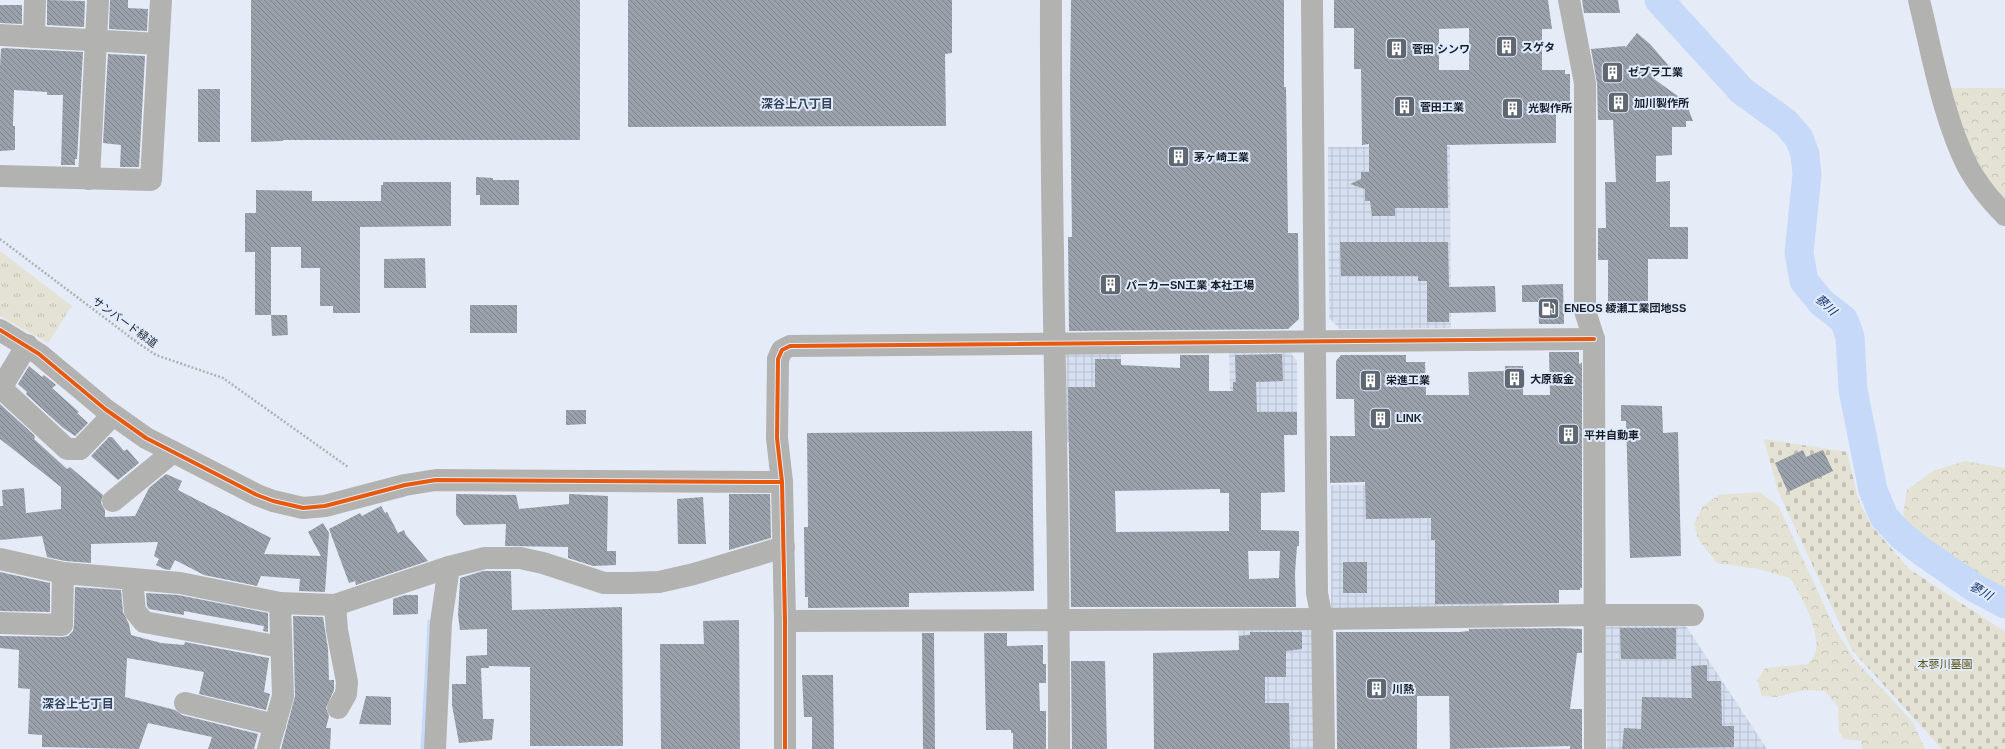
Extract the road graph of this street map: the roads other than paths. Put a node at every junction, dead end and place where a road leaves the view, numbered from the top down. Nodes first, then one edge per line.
1 (35, 0) edge
2 (98, 0) edge
3 (161, 0) edge
4 (1050, 0) edge
5 (1312, 0) edge
6 (1569, 0) edge
7 (1919, 0) edge
8 (0, 35) edge
9 (34, 37) junction
10 (96, 40) junction
11 (158, 44) junction
12 (0, 176) edge
13 (89, 179) junction
14 (2005, 216) edge
15 (0, 330) edge
16 (1594, 339) junction
17 (1313, 342) junction
18 (1055, 344) junction
19 (26, 345) junction
20 (113, 415) junction
21 (173, 452) junction
22 (782, 482) junction
23 (113, 501) dead end
24 (784, 547) junction
25 (0, 559) edge
26 (448, 567) junction
27 (63, 573) junction
28 (132, 580) junction
29 (280, 603) junction
30 (335, 605) junction
31 (1594, 615) junction
32 (1693, 616) dead end
33 (1322, 620) junction
34 (785, 621) junction
35 (1059, 621) junction
36 (0, 623) edge
37 (281, 647) junction
38 (186, 702) dead end
39 (338, 708) dead end
40 (275, 725) junction
41 (268, 749) edge
42 (435, 749) edge
43 (785, 749) edge
44 (1059, 749) edge
45 (1324, 749) edge
46 (1595, 749) edge

1 - 9 street
2 - 10 street
3 - 11 street
4 - 18 street
5 - 17 street
6 - 16 street
7 - 14 street
8 - 9 street
9 - 10 street
10 - 11 street
10 - 13 street
11 - 13 street
12 - 13 street
15 - 19 street
16 - 17 street
16 - 31 street
17 - 18 street
17 - 33 street
18 - 22 street
18 - 35 street
19 - 20 street
19 - 20 street
20 - 21 street
21 - 22 street
21 - 23 street
22 - 24 street
24 - 26 street
24 - 34 street
25 - 27 street
26 - 30 street
26 - 42 street
27 - 28 street
27 - 36 street
28 - 29 street
28 - 37 street
29 - 30 street
29 - 37 street
30 - 39 street
31 - 32 street
31 - 33 street
31 - 46 street
33 - 35 street
33 - 45 street
34 - 35 street
34 - 43 street
35 - 44 street
37 - 40 street
38 - 40 street
40 - 41 street

